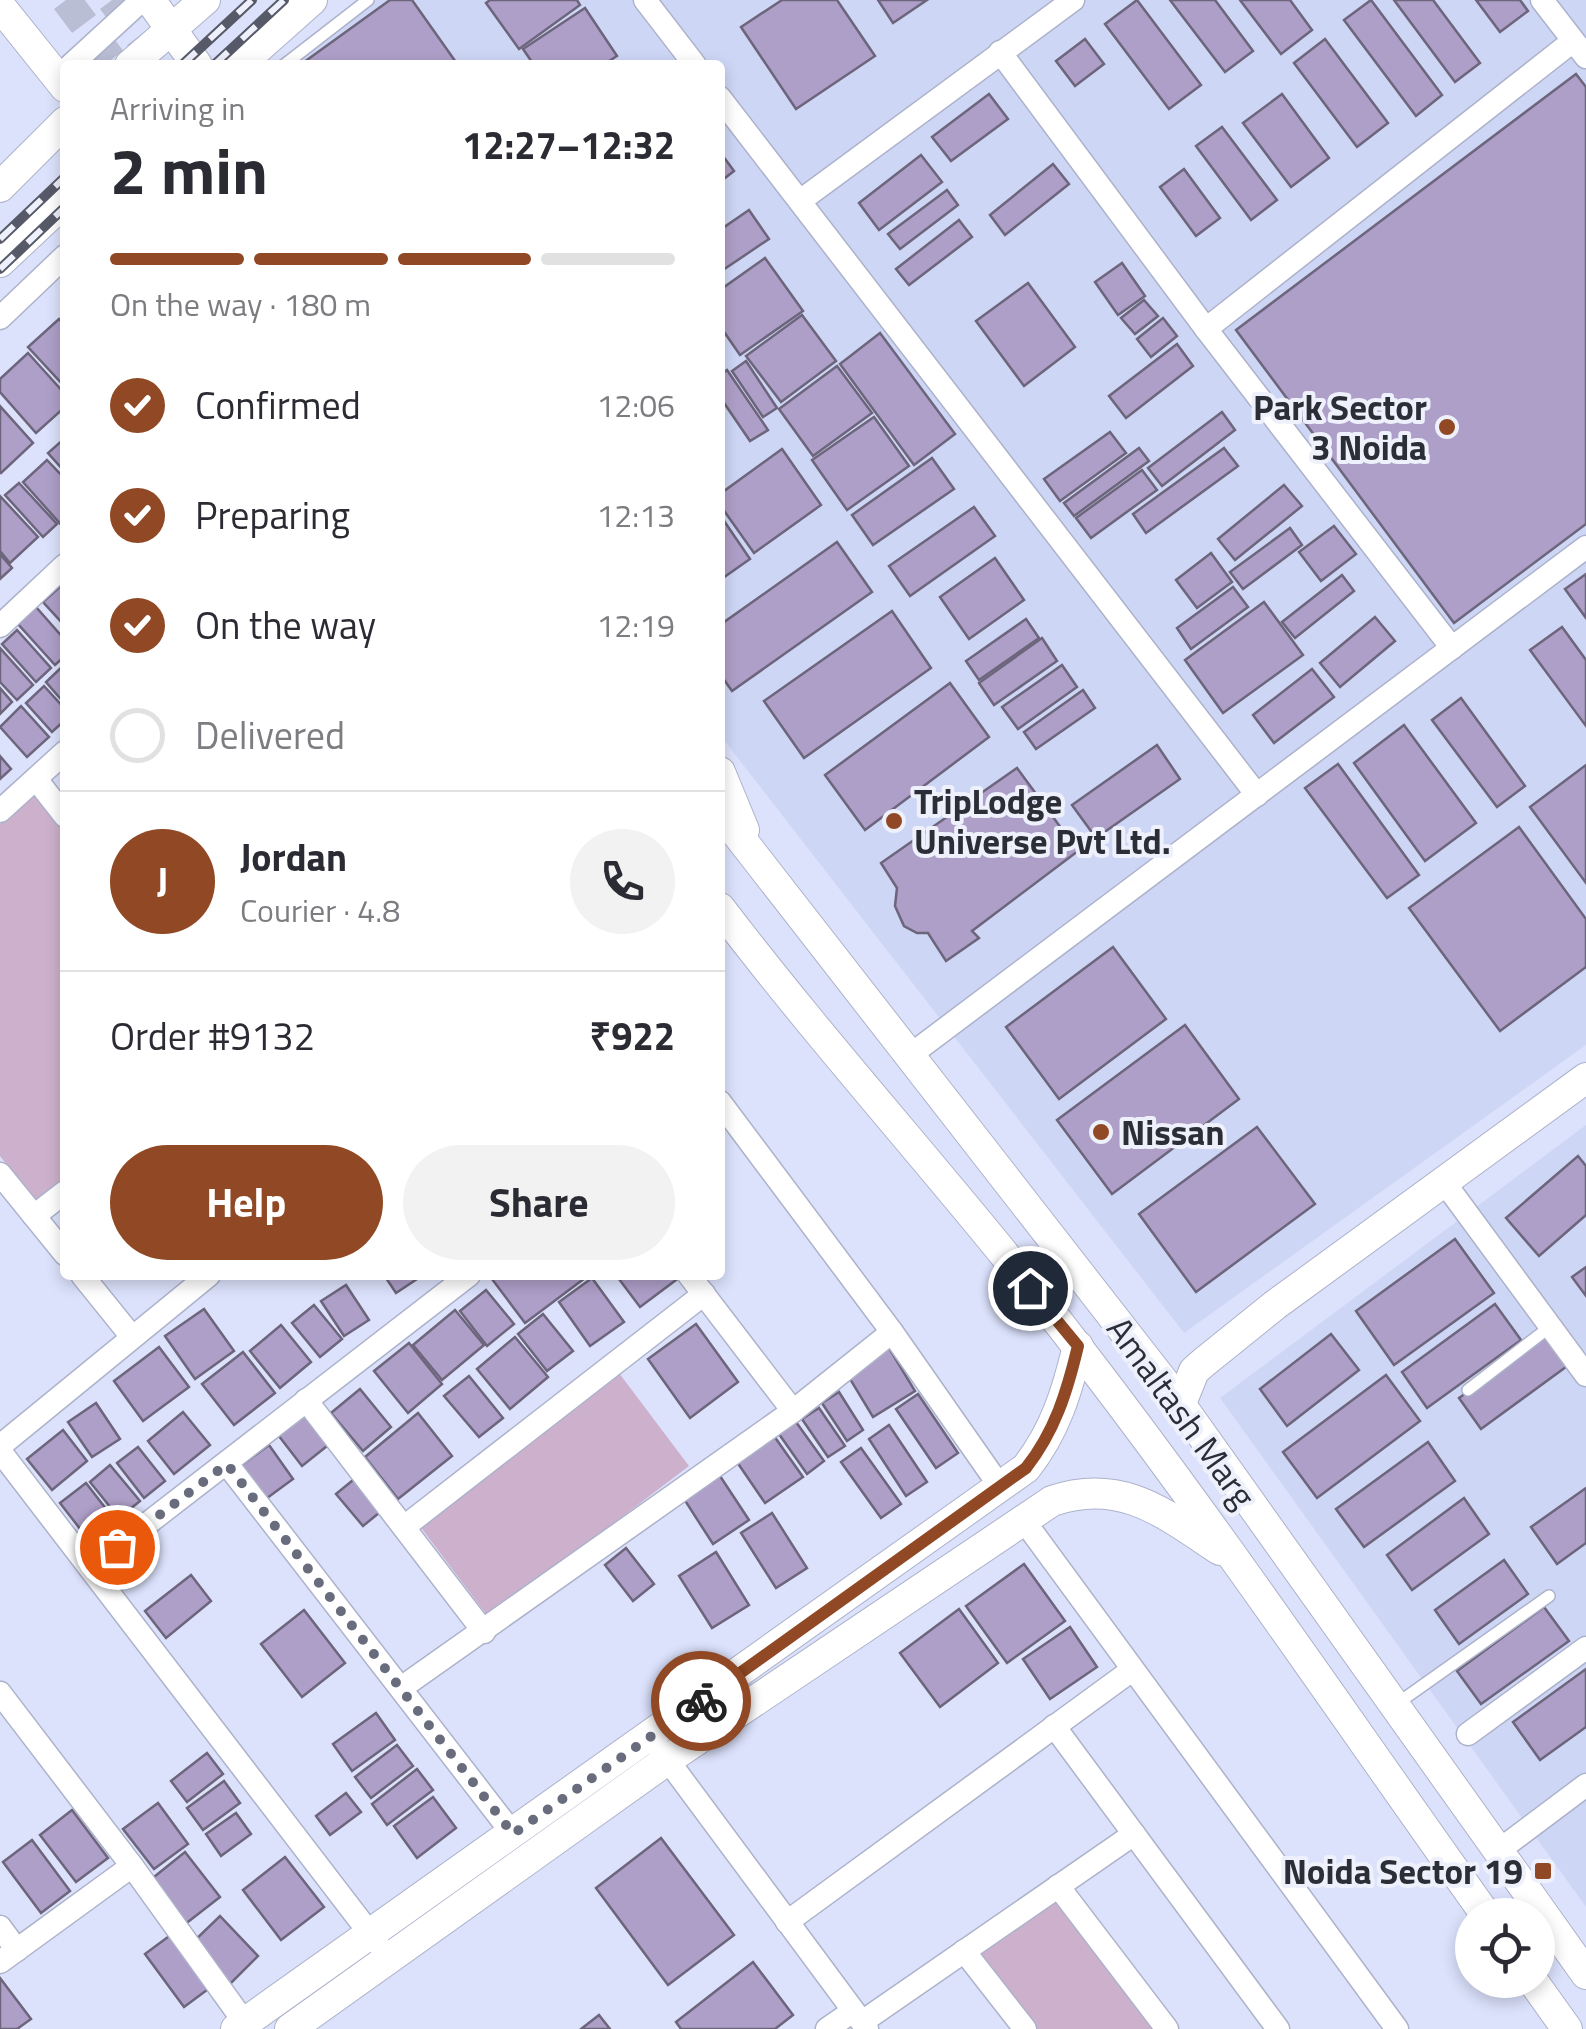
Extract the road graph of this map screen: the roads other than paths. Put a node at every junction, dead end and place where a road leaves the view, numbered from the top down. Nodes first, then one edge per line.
1 (142, 0) edge
2 (150, 0) edge
3 (204, 0) edge
4 (312, 0) edge
5 (368, 0) edge
6 (645, 0) edge
7 (1073, 0) edge
8 (1542, 0) edge
9 (0, 6) edge
10 (170, 32) junction
11 (1580, 49) edge
12 (1000, 52) junction
13 (80, 60) edge
14 (136, 60) edge
15 (192, 60) edge
16 (244, 60) edge
17 (290, 60) edge
18 (691, 60) edge
19 (60, 70) edge
20 (725, 104) edge
21 (60, 127) edge
22 (0, 187) edge
23 (800, 201) junction
24 (60, 206) edge
25 (60, 224) edge
26 (26, 238) junction
27 (60, 261) edge
28 (0, 262) edge
29 (0, 318) edge
30 (1206, 328) junction
31 (1586, 547) edge
32 (60, 570) edge
33 (0, 626) edge
34 (1452, 648) junction
35 (60, 757) edge
36 (36, 779) junction
37 (725, 784) edge
38 (1257, 794) junction
39 (60, 810) edge
40 (0, 811) edge
41 (725, 819) edge
42 (759, 865) junction
43 (725, 914) edge
44 (908, 1056) junction
45 (1586, 1078) edge
46 (725, 1109) edge
47 (0, 1174) edge
48 (1444, 1182) junction
49 (60, 1196) edge
50 (34, 1216) junction
51 (60, 1248) edge
52 (86, 1280) edge
53 (202, 1280) edge
54 (462, 1280) edge
55 (697, 1284) edge
56 (1550, 1326) junction
57 (892, 1332) junction
58 (132, 1338) junction
59 (1078, 1346) junction
60 (1194, 1372) junction
61 (1157, 1374) junction
62 (1586, 1375) edge
63 (1468, 1390) dead end
64 (306, 1400) junction
65 (1180, 1406) junction
66 (794, 1411) junction
67 (0, 1448) edge
68 (227, 1464) junction
69 (1001, 1488) junction
70 (1022, 1518) junction
71 (404, 1527) junction
72 (1231, 1557) junction
73 (90, 1568) junction
74 (1549, 1596) dead end
75 (484, 1632) junction
76 (1586, 1648) edge
77 (1132, 1670) junction
78 (401, 1688) junction
79 (0, 1692) edge
80 (1394, 1706) junction
81 (1054, 1726) junction
82 (1468, 1734) dead end
83 (659, 1749) junction
84 (1586, 1786) edge
85 (513, 1834) junction
86 (1134, 1834) junction
87 (1498, 1851) junction
88 (132, 1866) junction
89 (1058, 1886) junction
90 (1474, 1898) edge
91 (787, 1922) junction
92 (0, 1927) edge
93 (380, 1947) junction
94 (964, 1951) junction
95 (9, 1956) edge
96 (1586, 1974) edge
97 (1545, 1998) edge
98 (861, 2020) edge
99 (240, 2026) edge
100 (290, 2029) edge
101 (827, 2029) edge
102 (1025, 2029) edge
103 (1167, 2029) edge
104 (1278, 2029) edge
105 (1397, 2029) edge
106 (1567, 2029) edge

1 - 13 street
2 - 10 main road
3 - 10 main road
4 - 16 main road
5 - 17 lane
6 - 18 street
7 - 12 street
8 - 11 street
9 - 19 main road
10 - 14 main road
10 - 15 main road
11 - 30 street
12 - 23 street
12 - 30 street
20 - 23 street
21 - 22 main road
23 - 38 street
24 - 26 main road
25 - 26 main road
26 - 28 main road
27 - 29 street
30 - 34 street
31 - 34 street
32 - 33 street
34 - 38 street
35 - 36 street
36 - 39 street
36 - 40 street
37 - 42 main road
38 - 44 street
41 - 42 main road
42 - 44 main road, Amaltash Marg
43 - 59 main road, Amaltash Marg
44 - 61 main road, Amaltash Marg
45 - 48 main road
46 - 57 street
47 - 50 street
48 - 56 street
48 - 60 main road
49 - 50 street
50 - 51 street
52 - 58 street
53 - 58 street
54 - 64 street
55 - 66 street
55 - 71 street
56 - 62 street
56 - 63 lane
57 - 66 street
57 - 69 street
58 - 67 street
59 - 69 main road
59 - 72 main road, Amaltash Marg
60 - 61 main road
60 - 65 main road
61 - 65 main road, Amaltash Marg
64 - 68 street
64 - 71 street
65 - 80 main road, Amaltash Marg
66 - 75 street
67 - 73 street
68 - 73 street
68 - 78 street
69 - 83 main road
70 - 72 main road
70 - 77 street
70 - 83 main road
71 - 75 street
72 - 90 main road, Amaltash Marg
73 - 93 street
74 - 80 lane
75 - 78 street
76 - 82 street
77 - 81 street
77 - 105 street
78 - 85 street
79 - 88 street
80 - 87 main road, Amaltash Marg
81 - 86 street
81 - 91 street
83 - 85 main road
83 - 91 street
83 - 93 main road
84 - 87 street
85 - 93 main road
86 - 89 street
86 - 104 street
87 - 96 main road, Amaltash Marg
88 - 95 street
88 - 99 street
89 - 94 street
89 - 103 street
91 - 98 street
92 - 95 street
93 - 99 main road
93 - 100 main road
94 - 98 street
94 - 102 street
97 - 106 main road
98 - 101 street

